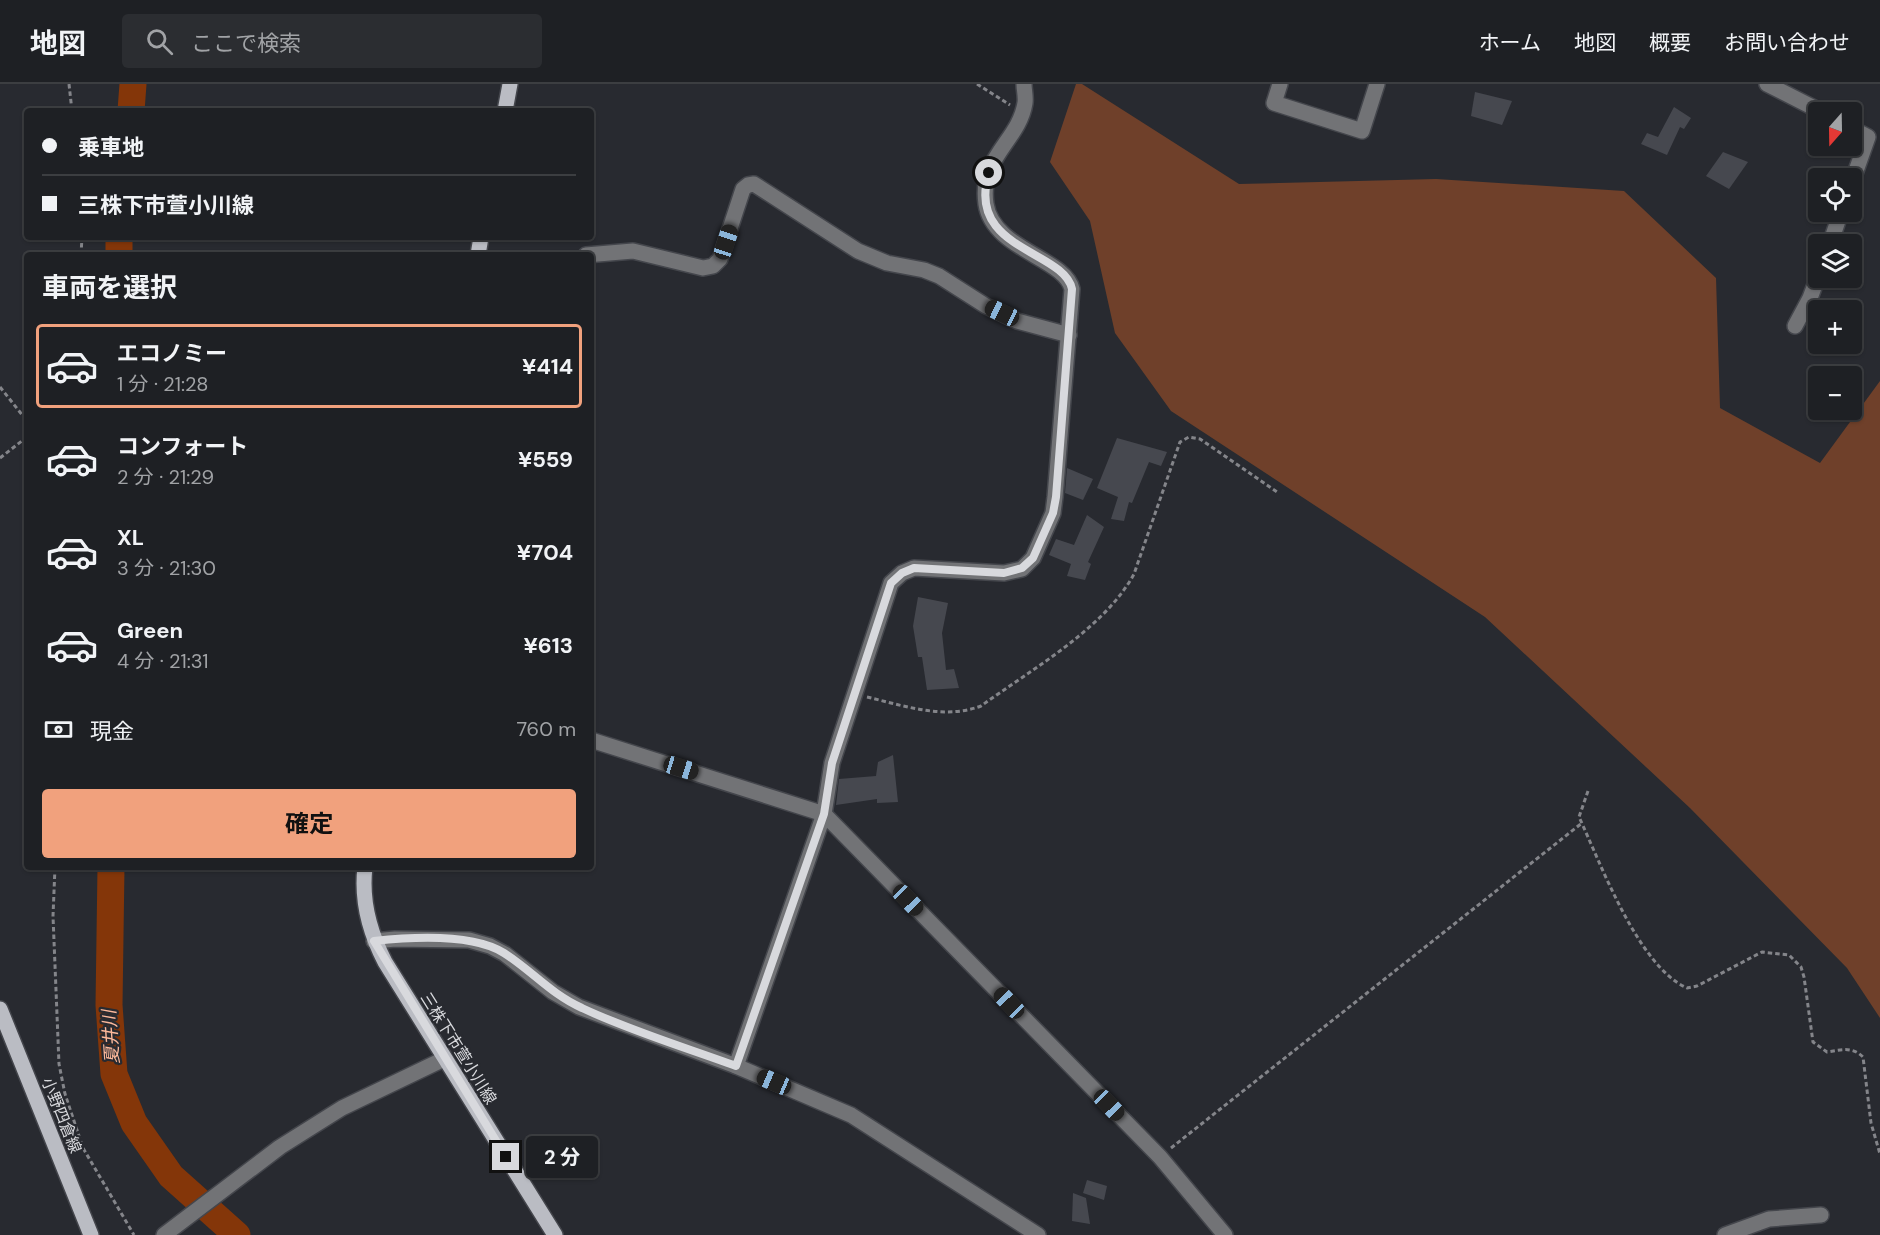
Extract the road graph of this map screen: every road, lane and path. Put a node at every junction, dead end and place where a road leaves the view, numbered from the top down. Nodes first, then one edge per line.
1 (69, 84) edge
2 (510, 84) edge
3 (977, 84) edge
4 (1024, 84) edge
5 (1280, 84) edge
6 (1377, 84) edge
7 (1767, 84) edge
8 (1808, 105) edge
9 (72, 108) edge
10 (506, 108) edge
11 (1022, 113) junction
12 (1874, 137) edge
13 (1859, 168) edge
14 (594, 254) edge
15 (1814, 288) edge
16 (1795, 326) dead end
17 (1069, 335) junction
18 (0, 387) edge
19 (24, 417) edge
20 (24, 438) edge
21 (0, 458) edge
22 (1277, 492) dead end
23 (854, 693) junction
24 (594, 741) edge
25 (1588, 791) dead end
26 (824, 814) junction
27 (1582, 824) junction
28 (55, 870) edge
29 (365, 870) edge
30 (374, 941) junction
31 (0, 1009) edge
32 (739, 1057) junction
33 (444, 1059) junction
34 (1880, 1154) edge
35 (1160, 1157) junction
36 (1821, 1215) dead end
37 (91, 1235) edge
38 (134, 1235) edge
39 (164, 1235) edge
40 (555, 1235) edge
41 (1038, 1235) edge
42 (1225, 1235) edge
43 (1725, 1235) edge

1 - 9 path
2 - 10 main road
3 - 11 path
4 - 11 street
5 - 6 street
7 - 8 street
11 - 17 street
12 - 13 street
14 - 17 street
15 - 16 street
17 - 23 street
18 - 19 path
20 - 21 path
22 - 23 path
23 - 26 street
24 - 26 street
25 - 27 path
26 - 32 street
26 - 35 street
27 - 34 path
27 - 35 path
28 - 38 path
29 - 30 main road, 三株下市萱小川線
30 - 32 street
30 - 33 main road, 三株下市萱小川線
31 - 37 main road, 小野四倉線
32 - 41 street
33 - 39 street
33 - 40 main road, 三株下市萱小川線
35 - 42 street
36 - 43 street

